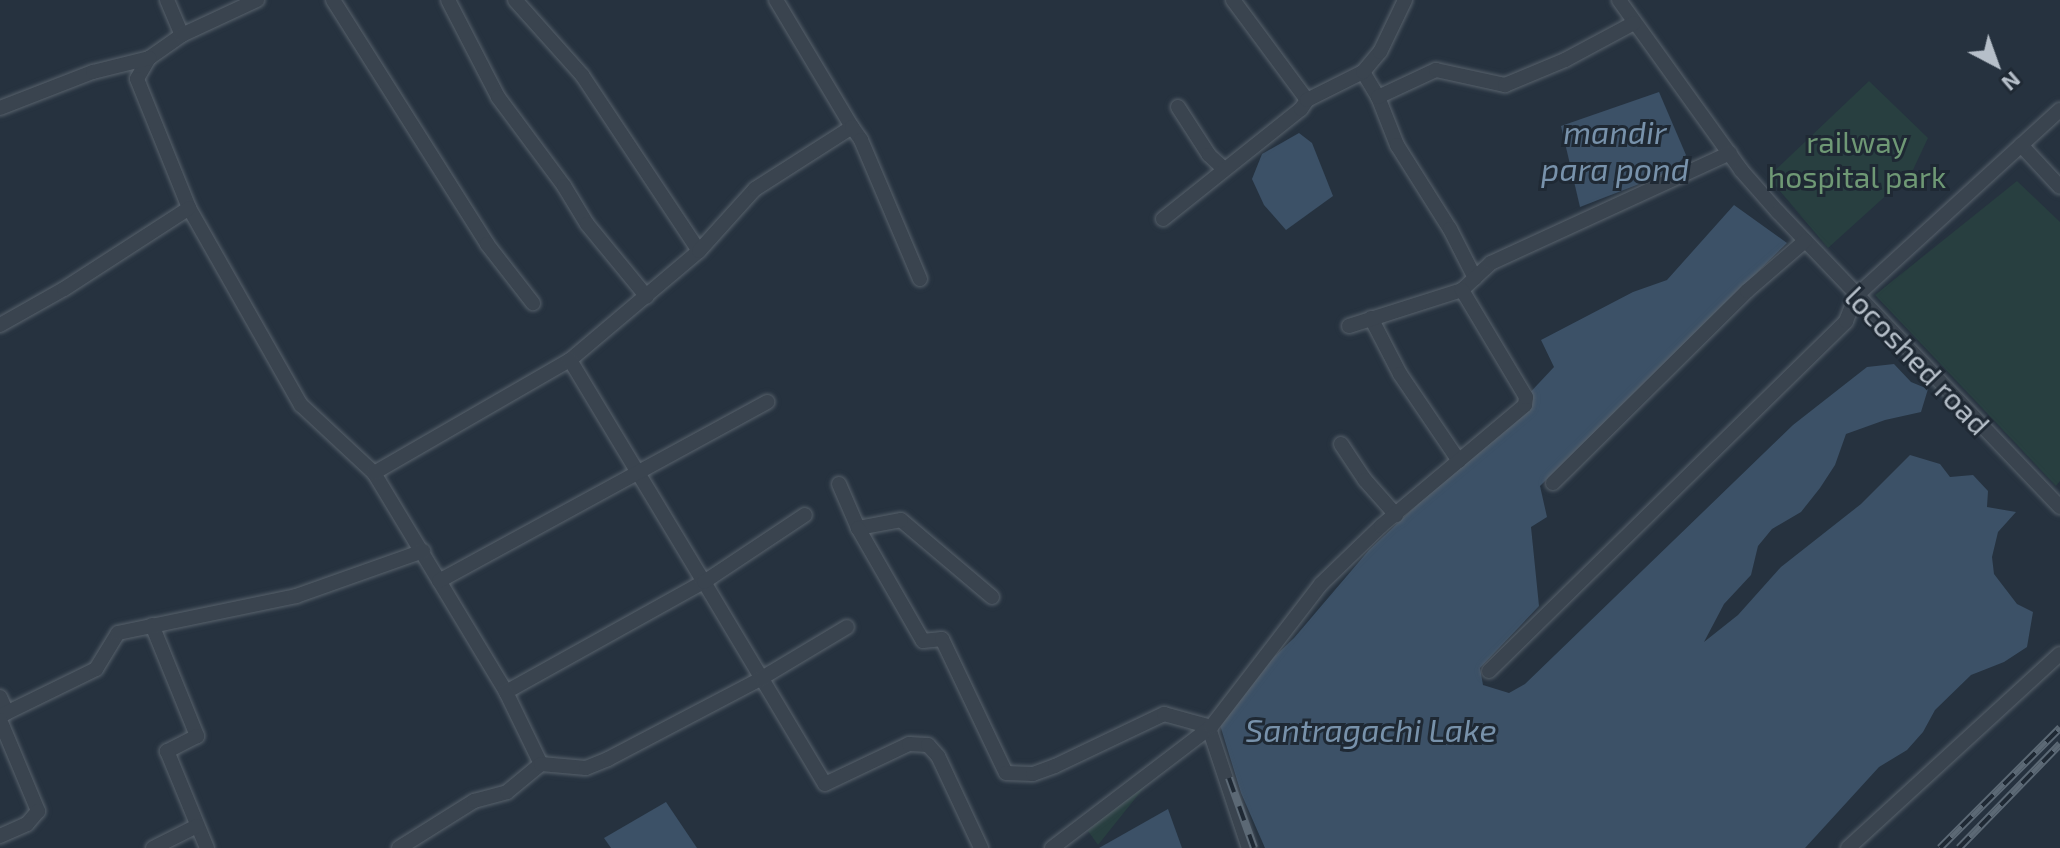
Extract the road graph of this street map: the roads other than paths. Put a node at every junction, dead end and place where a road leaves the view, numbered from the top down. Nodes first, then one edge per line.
1 (167, 0) edge
2 (257, 0) edge
3 (333, 0) edge
4 (448, 0) edge
5 (776, 0) edge
6 (1233, 0) edge
7 (1405, 0) edge
8 (1619, 0) edge
9 (518, 1) edge
10 (1634, 23) junction
11 (182, 35) junction
12 (149, 58) junction
13 (1363, 72) junction
14 (1378, 97) junction
15 (1307, 100) junction
16 (1178, 107) dead end
17 (0, 108) edge
18 (2060, 110) edge
19 (852, 127) junction
20 (2021, 145) junction
21 (1730, 153) junction
22 (1223, 168) junction
23 (2060, 187) edge
24 (189, 208) junction
25 (1163, 219) dead end
26 (1805, 241) junction
27 (699, 251) junction
28 (1475, 278) junction
29 (920, 279) dead end
30 (1462, 290) junction
31 (1856, 296) junction
32 (647, 297) junction
33 (533, 303) dead end
34 (1371, 318) junction
35 (0, 325) edge
36 (1349, 326) dead end
37 (570, 360) junction
38 (767, 402) dead end
39 (1341, 444) dead end
40 (1459, 461) junction
41 (640, 471) junction
42 (374, 473) junction
43 (1553, 483) dead end
44 (839, 484) dead end
45 (2060, 507) edge
46 (805, 515) dead end
47 (1396, 515) junction
48 (858, 528) junction
49 (422, 552) junction
50 (439, 581) junction
51 (704, 582) junction
52 (992, 597) dead end
53 (152, 625) junction
54 (847, 627) dead end
55 (2060, 654) edge
56 (1489, 671) dead end
57 (762, 678) junction
58 (506, 692) junction
59 (0, 697) edge
60 (2, 716) edge
61 (1210, 728) junction
62 (541, 764) junction
63 (197, 826) junction
64 (0, 836) edge
65 (153, 848) edge
66 (207, 848) edge
67 (399, 848) edge
68 (981, 848) edge
69 (1052, 848) edge
70 (1249, 848) edge
71 (1848, 848) edge

1 - 11 street
2 - 11 street
3 - 33 street
4 - 32 street
5 - 19 street
6 - 15 street
7 - 13 street
8 - 10 street, locoshed road
9 - 27 street
10 - 14 street
10 - 21 street, locoshed road
11 - 12 street
12 - 17 street
12 - 24 street
13 - 14 street
13 - 15 street
14 - 28 street
15 - 22 street
16 - 22 street
18 - 20 street
19 - 27 street
19 - 29 street
20 - 23 street
20 - 31 street
21 - 26 street, locoshed road
21 - 28 street
22 - 25 street
24 - 35 street
24 - 42 street
26 - 31 street, locoshed road
26 - 43 street
27 - 32 street
28 - 30 street
30 - 34 street
30 - 40 street
31 - 45 street, locoshed road
31 - 56 street
32 - 37 street
34 - 36 street
34 - 40 street
37 - 41 street
37 - 42 street
38 - 41 street
39 - 47 street
40 - 47 street
41 - 50 street
41 - 51 street
42 - 49 street
44 - 48 street
46 - 51 street
47 - 61 street
48 - 52 street
48 - 61 street
49 - 50 street
49 - 53 street
50 - 58 street
51 - 57 street
51 - 58 street
53 - 60 street
53 - 63 street
54 - 57 street
55 - 71 street
57 - 62 street
57 - 68 street
58 - 62 street
59 - 60 street
60 - 64 street
61 - 69 street
61 - 70 street
62 - 67 street
63 - 65 street
63 - 66 street

